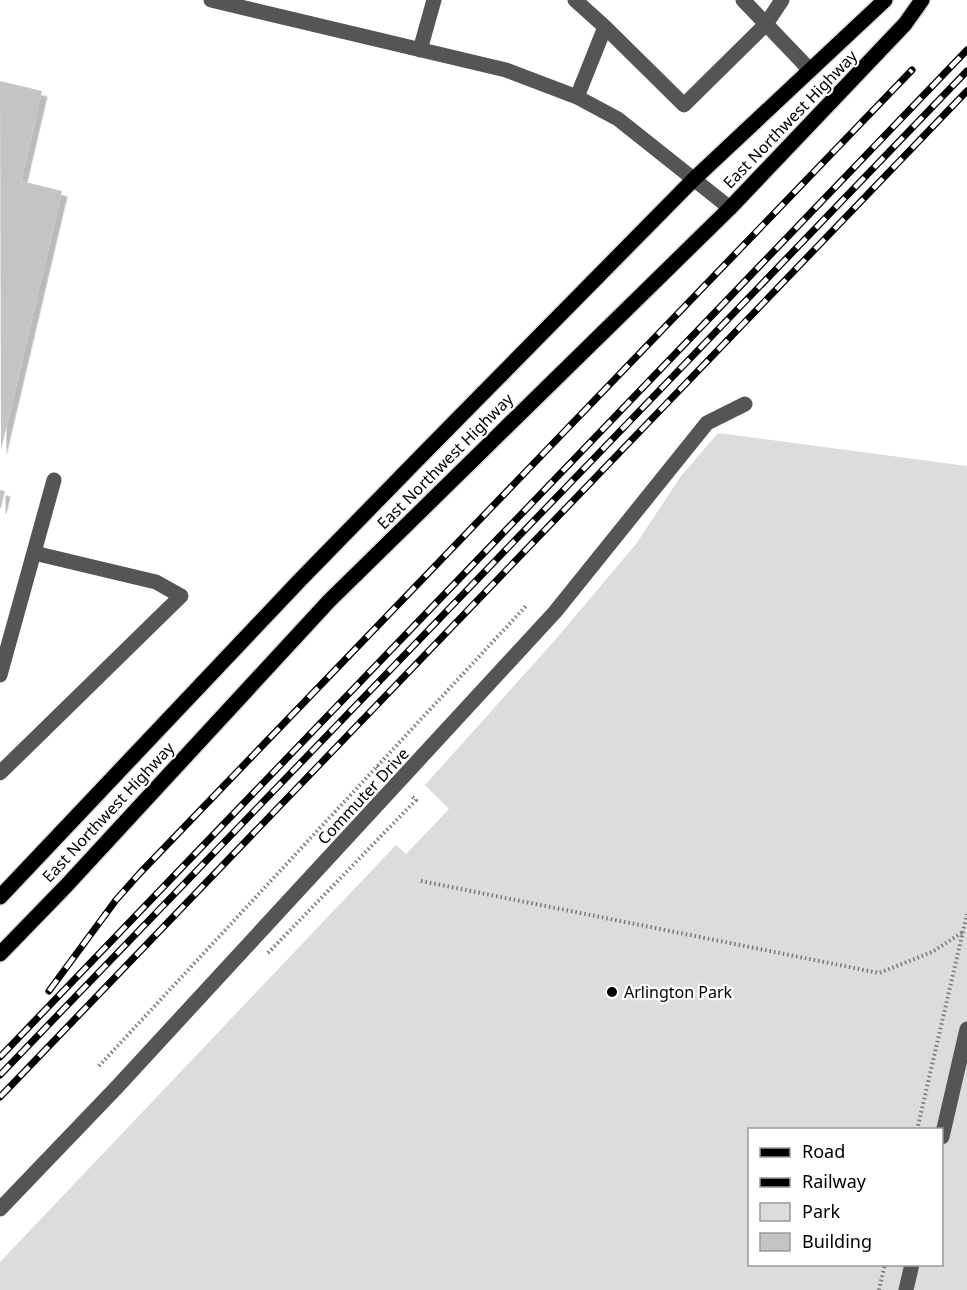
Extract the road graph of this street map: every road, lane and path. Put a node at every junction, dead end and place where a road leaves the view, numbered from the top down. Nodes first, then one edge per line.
1 (211, 0) edge
2 (434, 0) edge
3 (575, 0) edge
4 (743, 0) edge
5 (782, 0) edge
6 (885, 0) edge
7 (922, 0) edge
8 (766, 24) junction
9 (605, 27) junction
10 (420, 50) junction
11 (810, 70) junction
12 (577, 98) junction
13 (694, 179) junction
14 (730, 208) junction
15 (745, 404) dead end
16 (54, 480) dead end
17 (34, 553) junction
18 (526, 606) dead end
19 (0, 675) edge
20 (0, 772) edge
21 (421, 881) dead end
22 (0, 897) edge
23 (967, 914) edge
24 (963, 932) junction
25 (0, 954) edge
26 (967, 1029) edge
27 (99, 1066) dead end
28 (917, 1128) edge
29 (943, 1133) edge
30 (0, 1209) edge
31 (885, 1266) edge
32 (912, 1266) edge
33 (879, 1290) edge
34 (906, 1290) edge

1 - 10 street
2 - 10 street
3 - 9 street
4 - 8 street
5 - 8 street
6 - 11 main road, East Northwest Highway
7 - 14 main road, East Northwest Highway
8 - 9 street
8 - 11 street
9 - 12 street
10 - 12 street
11 - 13 main road, East Northwest Highway
12 - 13 street
13 - 14 street
13 - 22 main road, East Northwest Highway
14 - 25 main road, East Northwest Highway
15 - 30 street, Commuter Drive
16 - 17 street
17 - 19 street
17 - 20 street
18 - 27 path
21 - 24 path
23 - 24 path
24 - 28 path
26 - 29 street
31 - 33 path
32 - 34 street

